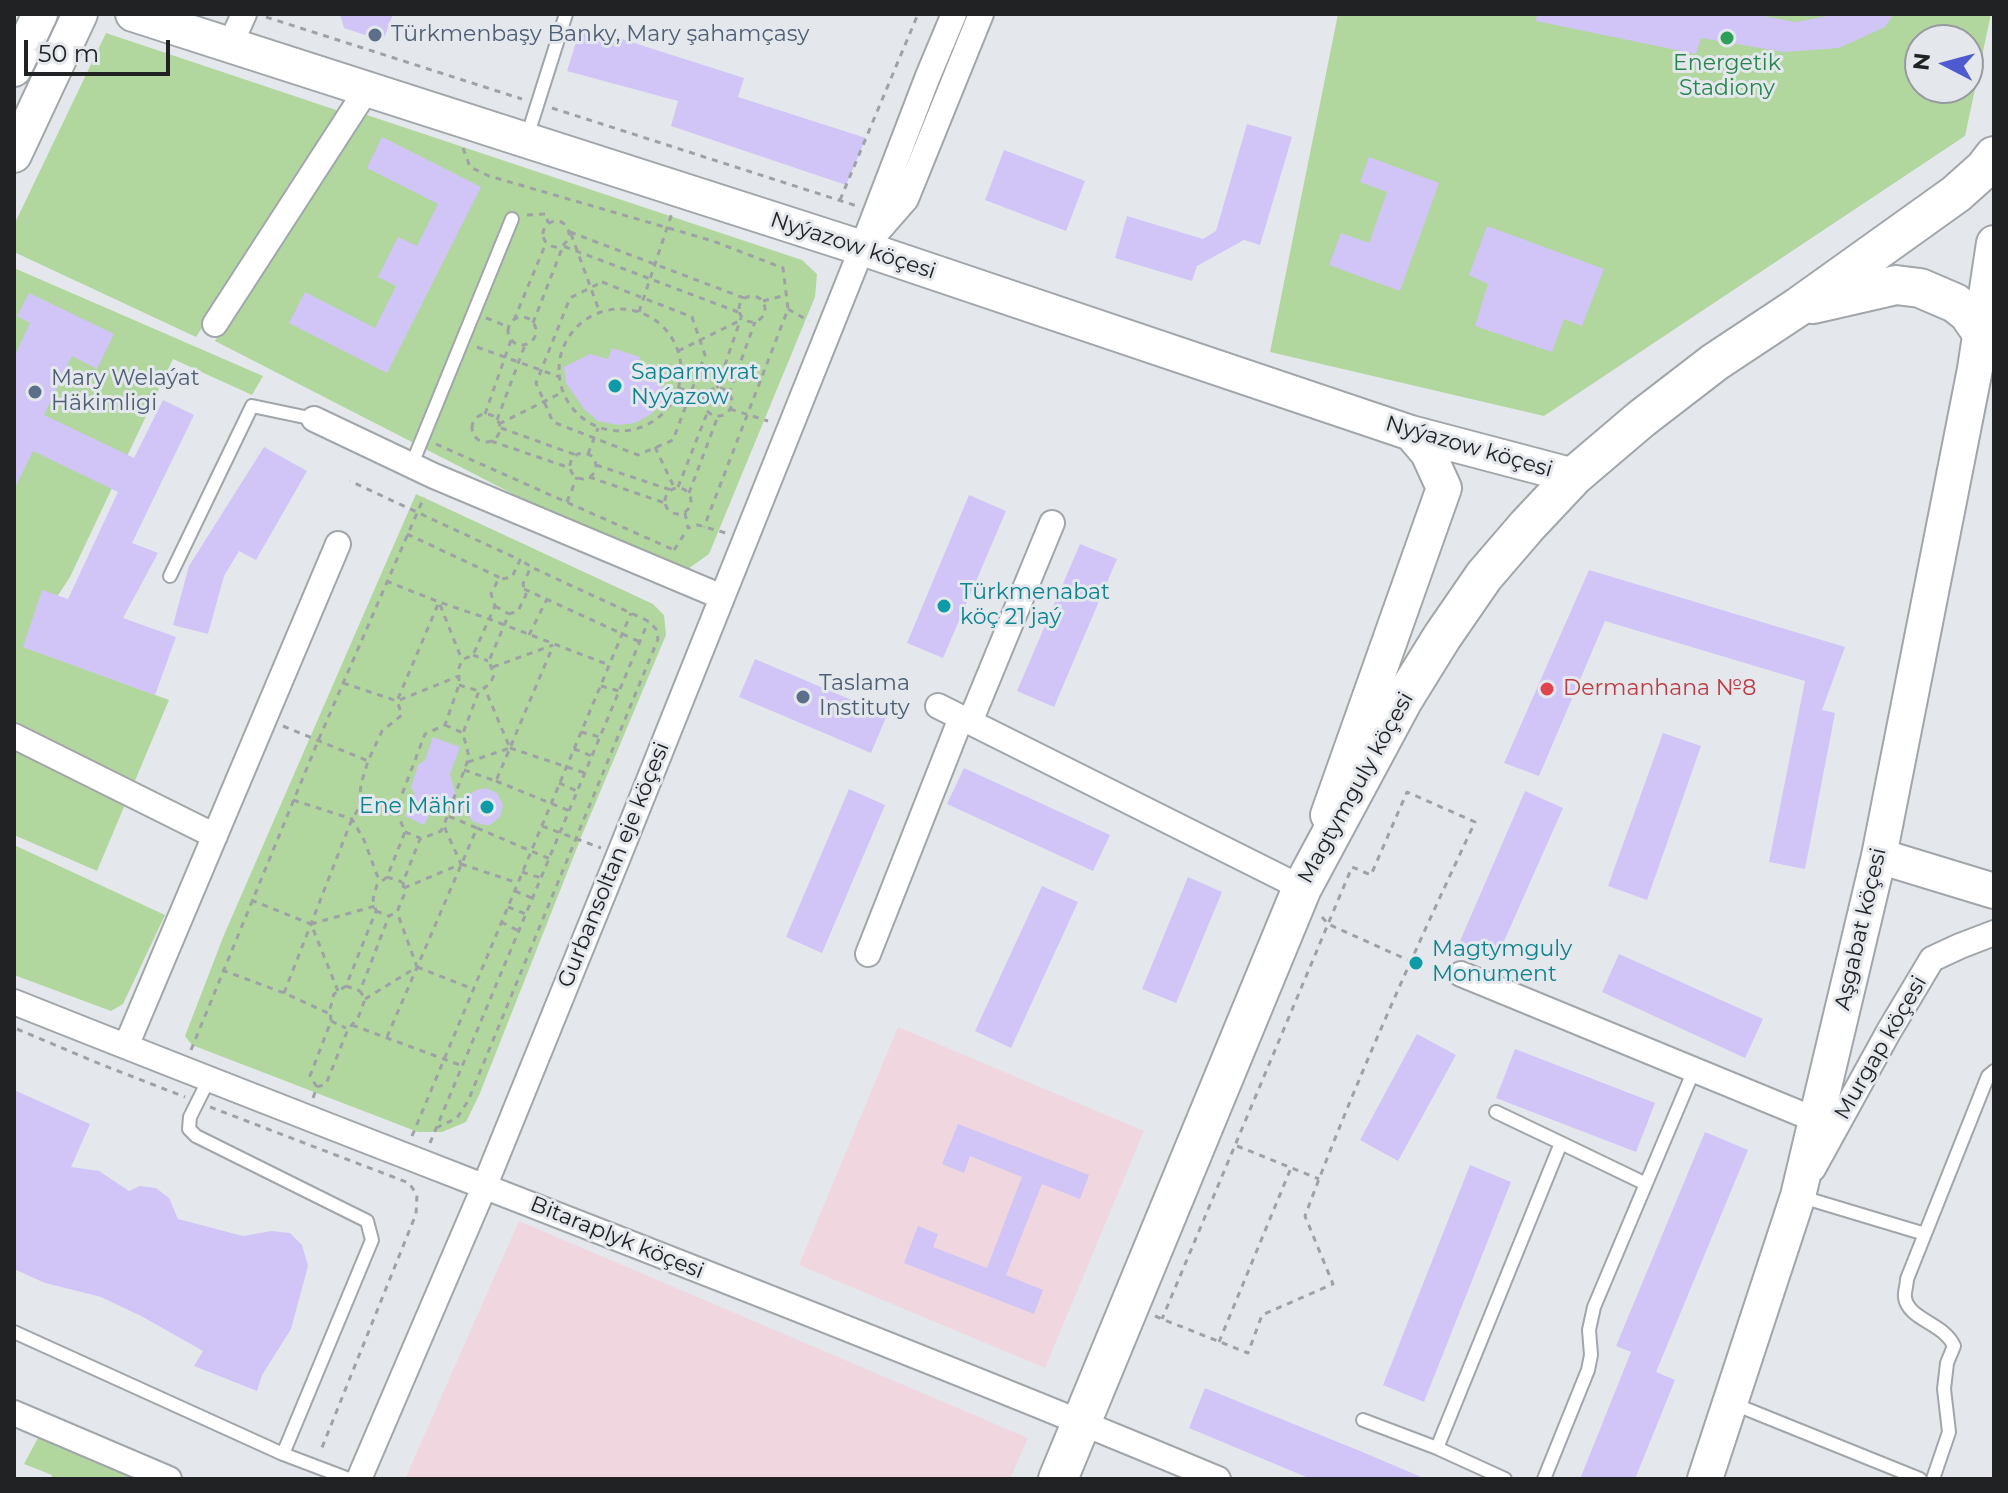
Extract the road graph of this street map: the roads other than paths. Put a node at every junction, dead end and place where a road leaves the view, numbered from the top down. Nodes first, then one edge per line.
1 (40, 14) edge
2 (80, 14) edge
3 (133, 14) edge
4 (244, 14) edge
5 (566, 14) edge
6 (954, 14) edge
7 (981, 14) edge
8 (230, 45) junction
9 (14, 69) edge
10 (367, 89) junction
11 (526, 140) junction
12 (14, 155) edge
13 (1994, 156) edge
14 (1994, 196) edge
15 (512, 219) road end
16 (1994, 243) edge
17 (862, 248) junction
18 (1870, 255) junction
19 (1798, 307) junction
20 (1988, 321) edge
21 (215, 324) dead end
22 (314, 419) joint
23 (1411, 433) junction
24 (412, 464) junction
25 (1574, 476) junction
26 (1052, 523) dead end
27 (338, 544) dead end
28 (170, 576) dead end
29 (722, 597) junction
30 (938, 706) dead end
31 (966, 720) junction
32 (14, 736) edge
33 (215, 836) junction
34 (1879, 856) junction
35 (1302, 888) junction
36 (1994, 891) edge
37 (1994, 933) edge
38 (868, 954) dead end
39 (1461, 974) dead end
40 (14, 1002) edge
41 (126, 1046) junction
42 (1694, 1070) junction
43 (1994, 1071) edge
44 (209, 1079) junction
45 (1496, 1112) dead end
46 (1816, 1120) junction
47 (1561, 1143) junction
48 (1646, 1184) junction
49 (485, 1185) junction
50 (1798, 1196) junction
51 (1925, 1234) junction
52 (14, 1332) edge
53 (1731, 1403) junction
54 (17, 1418) edge
55 (1363, 1420) dead end
56 (1081, 1422) junction
57 (1437, 1448) junction
58 (283, 1454) junction
59 (1202, 1476) edge
60 (169, 1479) edge
61 (349, 1479) edge
62 (359, 1479) edge
63 (1058, 1479) edge
64 (1505, 1479) edge
65 (1544, 1479) edge
66 (1705, 1479) edge
67 (1920, 1479) edge
68 (1933, 1479) edge

1 - 9 street
2 - 12 street
3 - 8 street, Nyýazow köçesi
4 - 8 street
5 - 11 lane
6 - 17 street, Gurbansoltan eje köçesi
7 - 17 street, Gurbansoltan eje köçesi
8 - 10 street, Nyýazow köçesi
10 - 11 street, Nyýazow köçesi
10 - 21 street
11 - 17 street, Nyýazow köçesi
13 - 18 main road, Magtymguly köçesi
14 - 18 main road, Magtymguly köçesi
15 - 24 lane
16 - 20 street, Aşgabat köçesi
17 - 23 street, Nyýazow köçesi
17 - 29 street, Gurbansoltan eje köçesi
18 - 19 main road, Magtymguly köçesi
19 - 20 main road
19 - 25 main road, Magtymguly köçesi
20 - 34 street, Aşgabat köçesi
22 - 24 street
22 - 28 lane
23 - 25 street, Nyýazow köçesi
23 - 35 street
24 - 29 street
25 - 35 main road, Magtymguly köçesi
26 - 31 street
27 - 33 street
29 - 49 street, Gurbansoltan eje köçesi
30 - 31 street
31 - 35 street
31 - 38 street
32 - 33 street
33 - 41 street
34 - 36 street
34 - 46 street, Aşgabat köçesi
35 - 56 main road, Magtymguly köçesi
37 - 50 street, Murgap köçesi
39 - 42 street
40 - 41 street, Bitaraplyk köçesi
41 - 44 street, Bitaraplyk köçesi
42 - 46 street
42 - 48 lane
43 - 51 lane
44 - 49 street, Bitaraplyk köçesi
44 - 58 lane
45 - 47 lane
46 - 50 street, Aşgabat köçesi
47 - 48 lane
47 - 57 lane
48 - 65 lane
49 - 56 street, Bitaraplyk köçesi
49 - 62 street, Gurbansoltan eje köçesi
50 - 51 lane
50 - 53 street, Aşgabat köçesi
51 - 68 lane
52 - 58 lane
53 - 66 street, Aşgabat köçesi
53 - 67 lane
54 - 60 street
55 - 57 lane
56 - 59 street, Bitaraplyk köçesi
56 - 63 main road, Magtymguly köçesi
57 - 64 lane
58 - 61 lane

